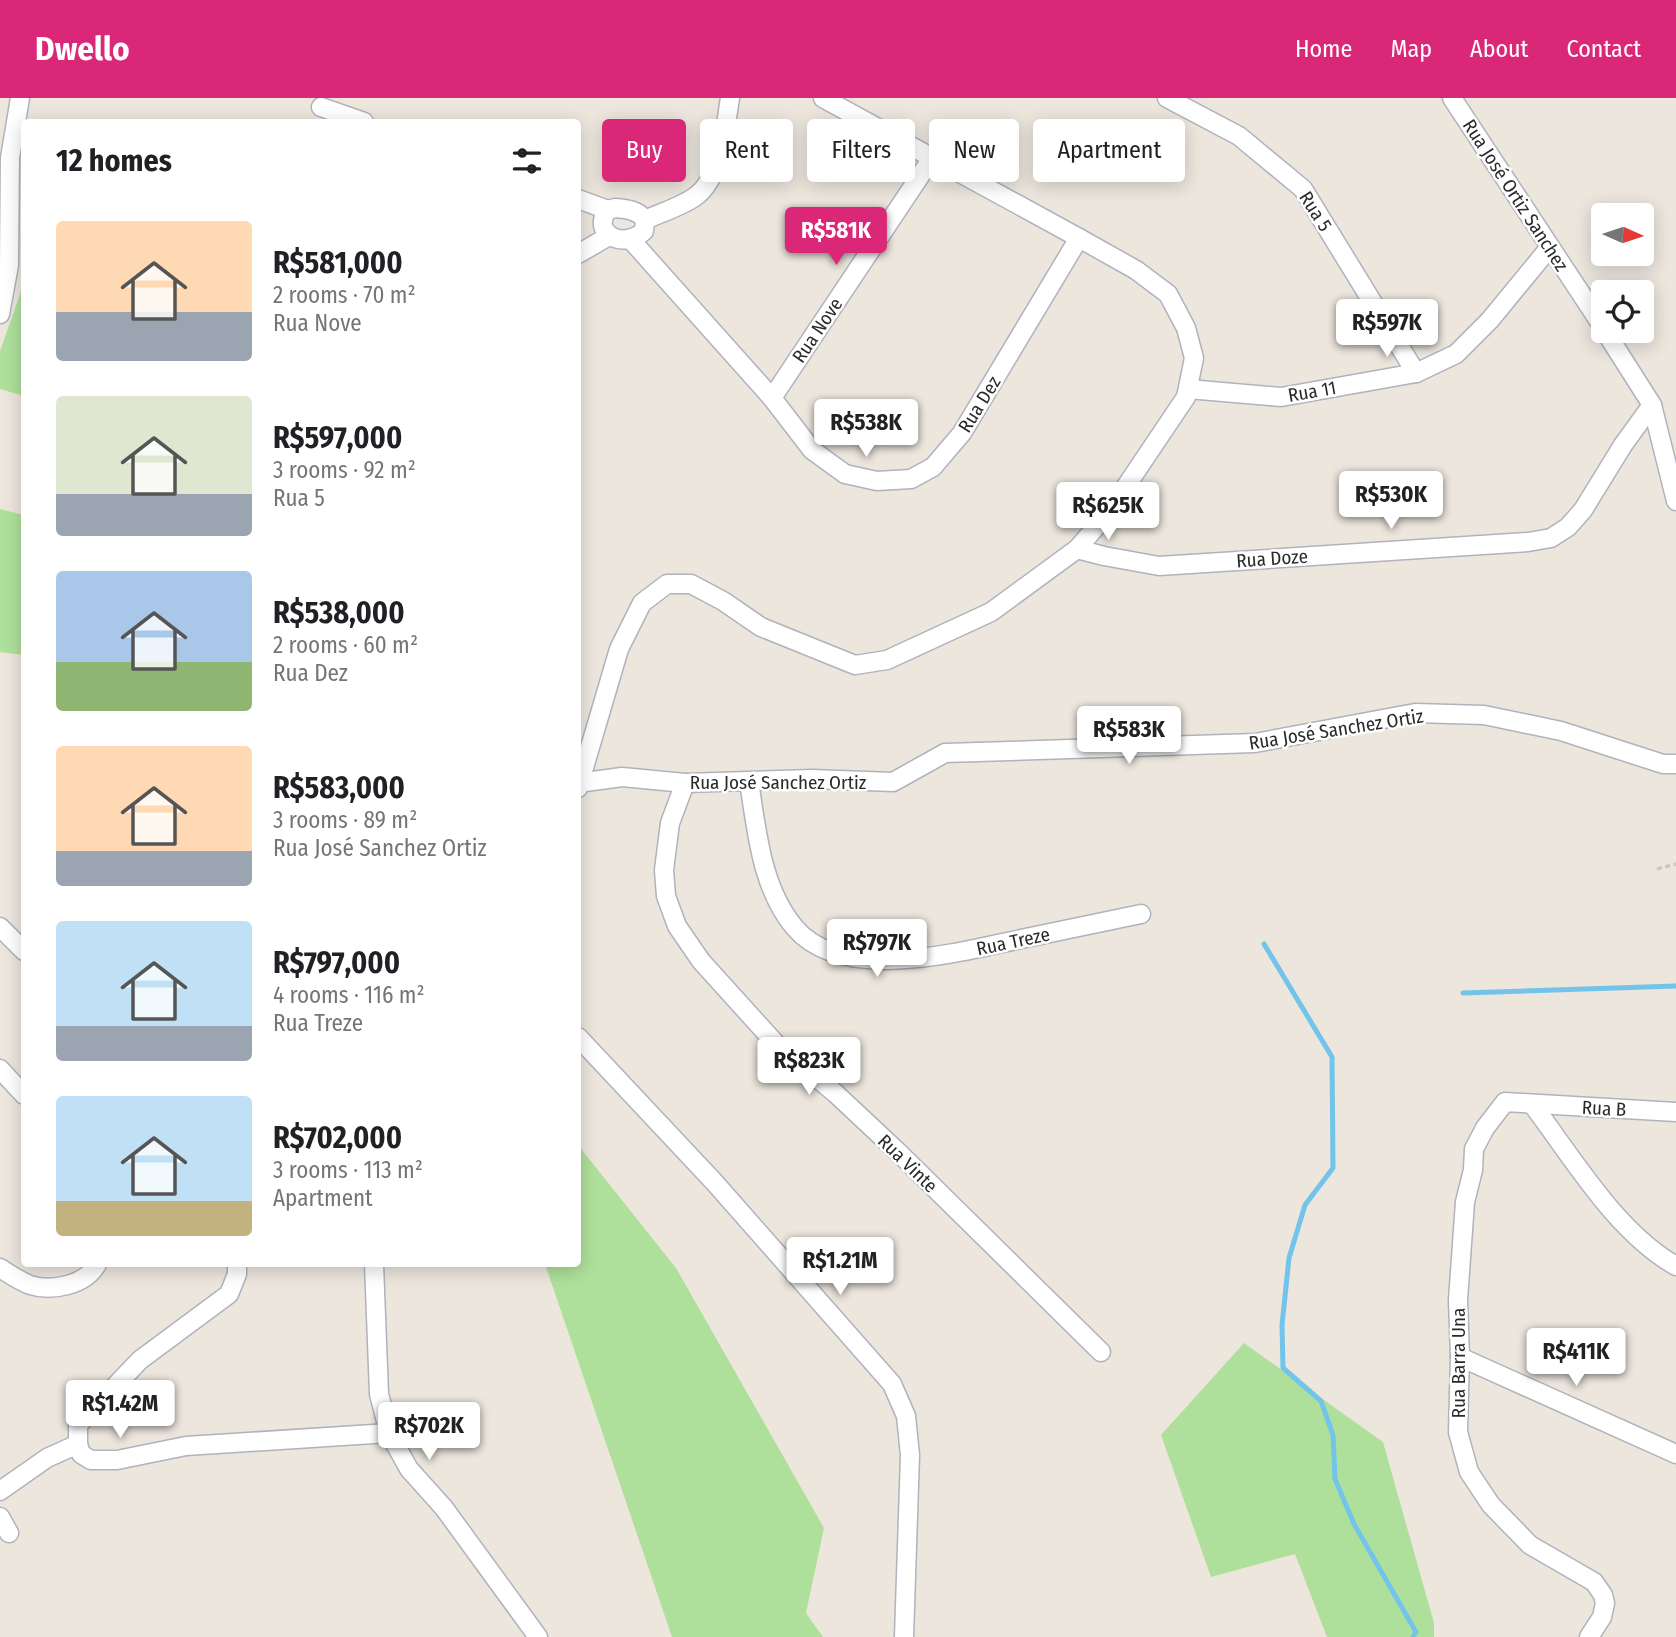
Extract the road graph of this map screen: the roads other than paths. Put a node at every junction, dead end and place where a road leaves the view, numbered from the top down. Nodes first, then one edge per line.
1 (20, 98) edge
2 (730, 98) edge
3 (822, 98) edge
4 (1167, 98) edge
5 (1452, 98) edge
6 (321, 107) dead end
7 (355, 119) edge
8 (929, 156) edge
9 (929, 164) edge
10 (5, 165) edge
11 (977, 182) edge
12 (581, 200) edge
13 (608, 210) junction
14 (645, 220) junction
15 (609, 236) junction
16 (1079, 238) junction
17 (631, 240) junction
18 (1550, 247) junction
19 (581, 252) edge
20 (17, 263) edge
21 (1591, 309) edge
22 (0, 314) edge
23 (1613, 343) edge
24 (1416, 373) junction
25 (1188, 389) junction
26 (772, 398) junction
27 (1652, 405) junction
28 (1676, 501) edge
29 (1077, 549) junction
30 (1676, 764) edge
31 (581, 776) edge
32 (749, 782) junction
33 (685, 783) junction
34 (581, 785) edge
35 (1142, 914) dead end
36 (0, 927) edge
37 (21, 948) edge
38 (581, 1040) edge
39 (0, 1069) edge
40 (21, 1092) edge
41 (1532, 1104) junction
42 (1676, 1112) edge
43 (1676, 1266) edge
44 (95, 1267) edge
45 (237, 1267) edge
46 (374, 1267) edge
47 (0, 1268) edge
48 (1101, 1352) dead end
49 (1460, 1357) junction
50 (389, 1433) junction
51 (78, 1444) junction
52 (1676, 1454) edge
53 (0, 1492) edge
54 (0, 1517) edge
55 (9, 1533) dead end
56 (538, 1637) edge
57 (904, 1637) edge
58 (1589, 1637) edge

1 - 10 street
2 - 14 street
3 - 8 street
4 - 24 street, Rua 5
5 - 18 street, Rua José Ortiz Sanchez
6 - 7 street
9 - 26 street, Rua Nove
10 - 20 street
11 - 16 street
12 - 13 street
13 - 14 street
13 - 15 street
14 - 17 street
15 - 17 street
15 - 19 street
16 - 25 street
16 - 26 street, Rua Dez
17 - 26 street, Rua Dez
18 - 21 street, Rua José Ortiz Sanchez
18 - 24 street, Rua 11
20 - 22 street
23 - 27 street, Rua José Ortiz Sanchez
24 - 25 street, Rua 11
25 - 29 street
27 - 28 street, Rua José Ortiz Sanchez
27 - 29 street, Rua Doze
29 - 31 street
30 - 32 street, Rua José Sanchez Ortiz
32 - 33 street, Rua José Sanchez Ortiz
32 - 35 street, Rua Treze
33 - 34 street, Rua José Sanchez Ortiz
33 - 48 street, Rua Vinte
36 - 37 street
38 - 57 street
39 - 40 street
41 - 42 street, Rua B
41 - 43 street
41 - 49 street, Rua Barra Una
44 - 47 street
45 - 51 street
46 - 50 street
49 - 52 street
49 - 58 street, Rua Barra Una
50 - 51 street
50 - 56 street
51 - 53 street
54 - 55 street

